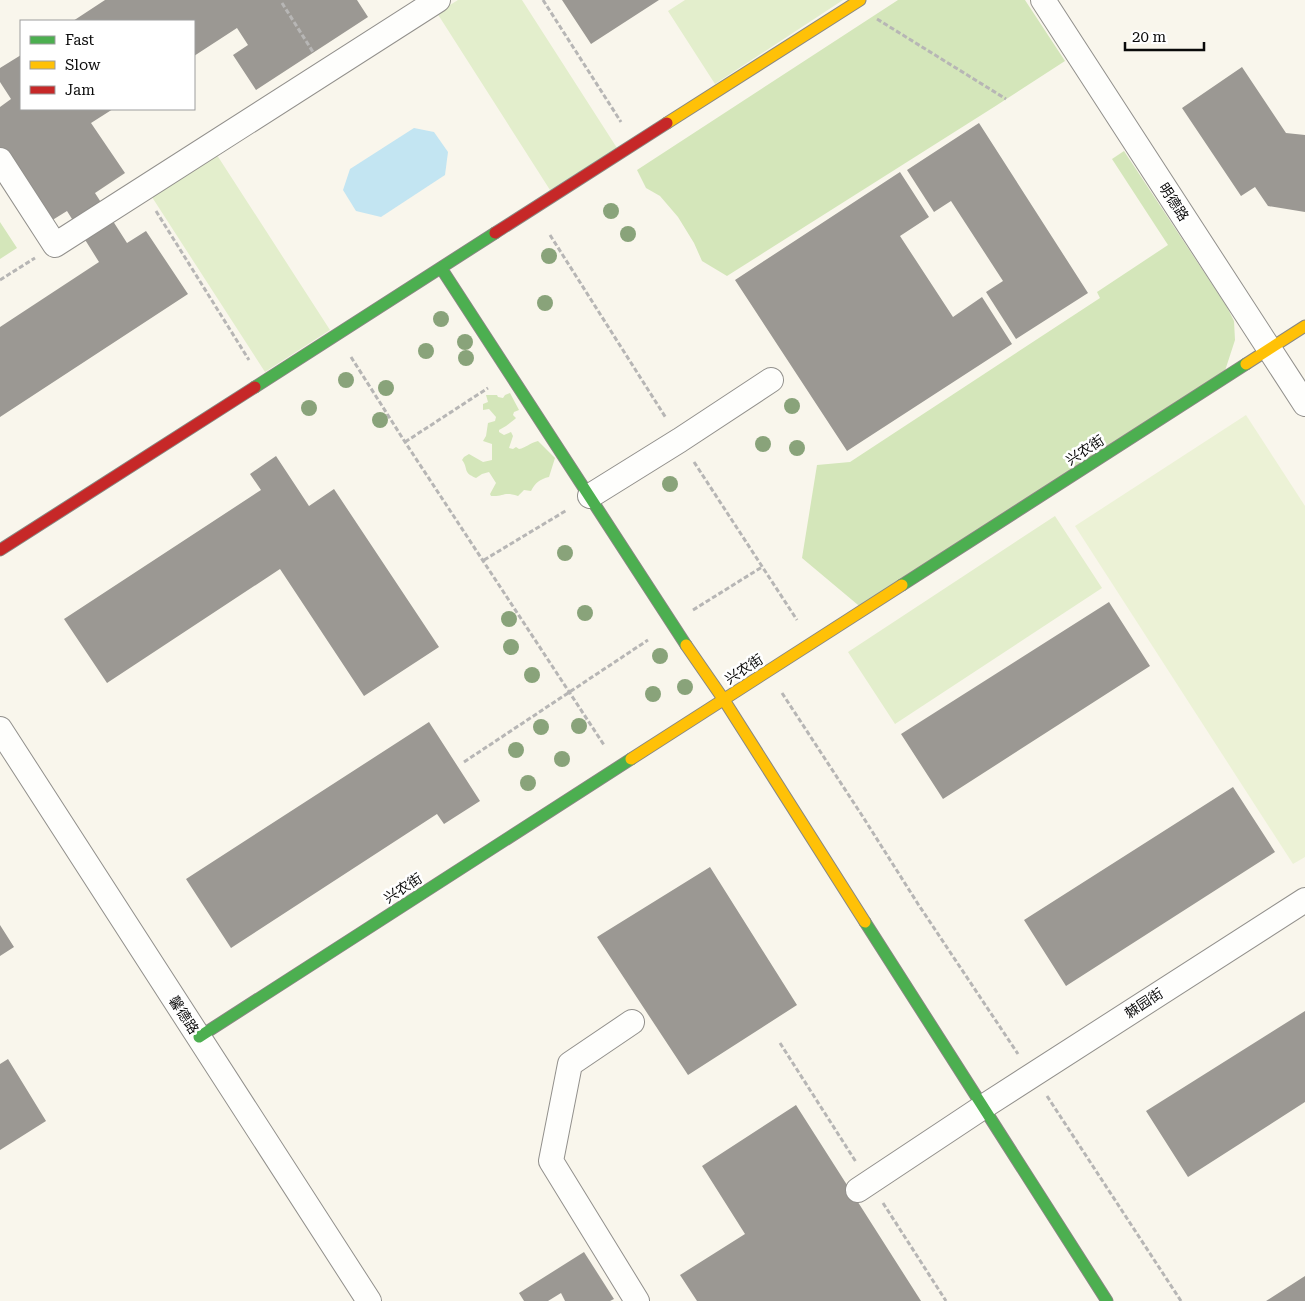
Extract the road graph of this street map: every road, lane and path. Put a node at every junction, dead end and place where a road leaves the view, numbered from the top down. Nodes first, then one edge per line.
1 (438, 0) edge
2 (543, 0) edge
3 (1043, 0) edge
4 (856, 2) edge
5 (282, 4) dead end
6 (326, 71) junction
7 (1006, 99) dead end
8 (635, 144) junction
9 (0, 160) edge
10 (142, 189) junction
11 (55, 245) junction
12 (441, 268) junction
13 (0, 280) edge
14 (1305, 326) edge
15 (338, 335) junction
16 (1269, 349) junction
17 (510, 374) junction
18 (772, 380) dead end
19 (263, 382) junction
20 (1305, 404) edge
21 (405, 442) junction
22 (590, 496) junction
23 (0, 550) edge
24 (484, 560) junction
25 (762, 567) dead end
26 (671, 624) junction
27 (768, 672) junction
28 (570, 692) junction
29 (724, 700) junction
30 (0, 729) edge
31 (464, 762) dead end
32 (619, 768) junction
33 (1305, 900) edge
34 (632, 1022) dead end
35 (199, 1037) junction
36 (1033, 1075) junction
37 (983, 1107) junction
38 (858, 1190) dead end
39 (369, 1301) edge
40 (637, 1301) edge
41 (1106, 1301) edge
42 (1181, 1301) edge

1 - 6 street
2 - 8 path
3 - 16 street, 明德路
4 - 7 path
4 - 8 street
5 - 6 path
6 - 10 street
8 - 12 street
9 - 11 street
10 - 11 street
10 - 19 path
11 - 13 path
12 - 15 street
12 - 17 street
14 - 16 street, 兴农街
15 - 19 street
15 - 21 path
16 - 20 street, 明德路
16 - 27 street, 兴农街
17 - 21 path
17 - 22 street
18 - 22 street
19 - 23 street
21 - 24 path
22 - 24 path
22 - 26 street
24 - 28 path
25 - 26 path
26 - 28 path
26 - 29 street
27 - 29 street, 兴农街
27 - 36 path
28 - 31 path
28 - 32 path
29 - 32 street, 兴农街
29 - 37 street
30 - 35 street, 馨德路
32 - 35 street, 兴农街
33 - 36 street, 棘园街
34 - 40 street
35 - 39 street, 馨德路
36 - 37 street, 棘园街
36 - 42 path
37 - 38 street, 棘园街
37 - 41 street

